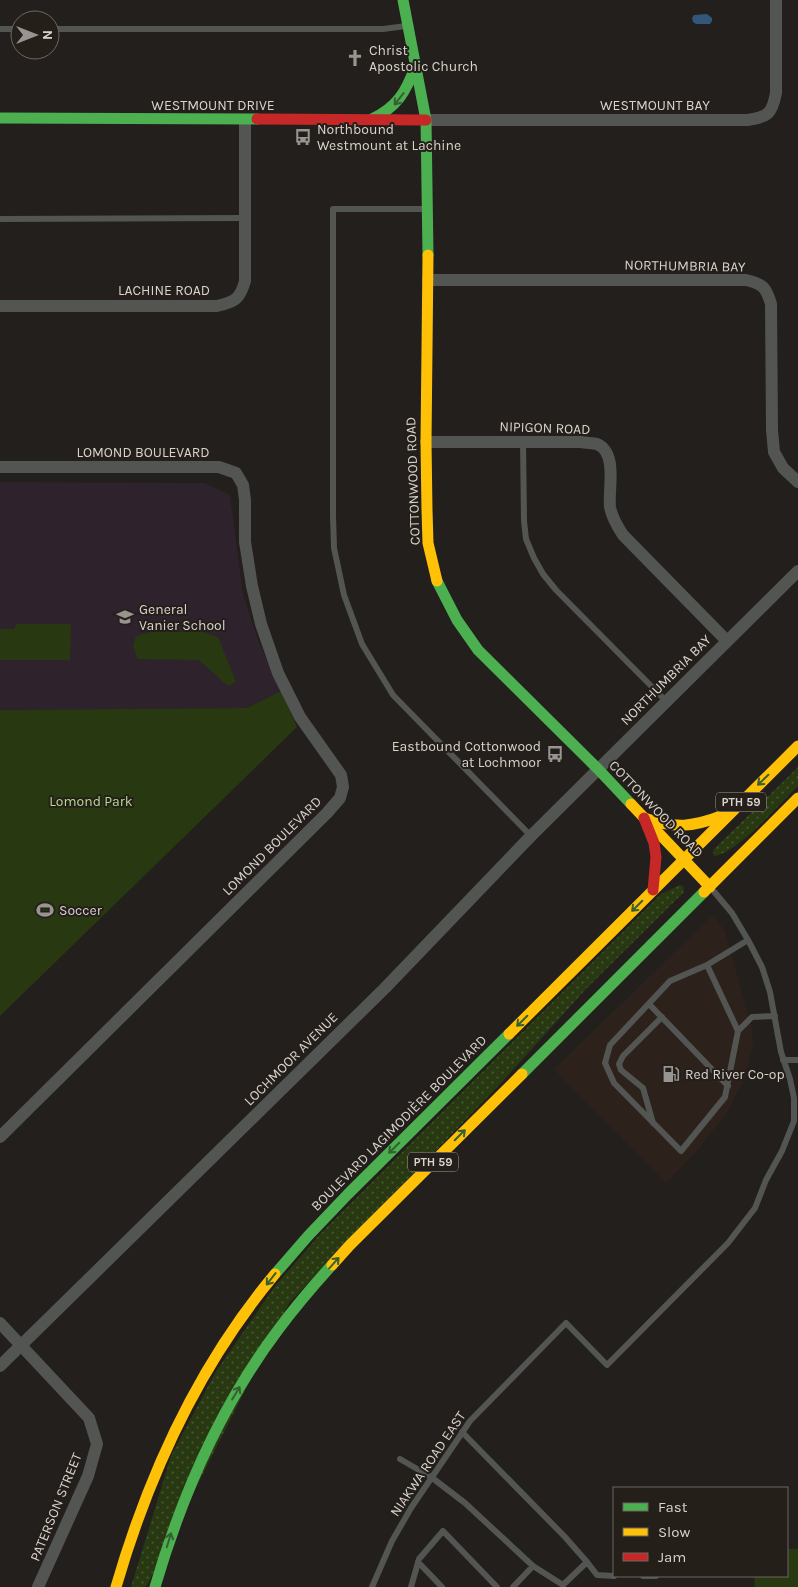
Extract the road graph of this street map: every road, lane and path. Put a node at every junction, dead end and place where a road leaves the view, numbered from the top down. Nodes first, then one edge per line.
1 (403, 0) edge
2 (776, 0) edge
3 (408, 26) junction
4 (60, 29) edge
5 (415, 67) junction
6 (0, 118) edge
7 (245, 120) junction
8 (370, 120) junction
9 (426, 120) junction
10 (428, 208) junction
11 (245, 218) junction
12 (0, 219) edge
13 (428, 280) junction
14 (0, 306) edge
15 (523, 441) junction
16 (426, 442) junction
17 (0, 467) edge
18 (798, 482) edge
19 (798, 571) edge
20 (727, 641) junction
21 (666, 701) junction
22 (798, 746) edge
23 (598, 769) junction
24 (798, 798) edge
25 (730, 812) junction
26 (644, 818) junction
27 (531, 836) junction
28 (684, 859) junction
29 (710, 887) junction
30 (653, 890) junction
31 (748, 940) junction
32 (708, 965) junction
33 (649, 1004) junction
34 (775, 1016) junction
35 (662, 1017) junction
36 (738, 1031) junction
37 (783, 1060) junction
38 (798, 1060) edge
39 (728, 1086) junction
40 (653, 1123) junction
41 (0, 1137) edge
42 (0, 1323) edge
43 (21, 1345) junction
44 (0, 1366) edge
45 (462, 1432) junction
46 (400, 1459) dead end
47 (432, 1476) junction
48 (418, 1562) junction
49 (587, 1562) junction
50 (533, 1566) junction
51 (613, 1576) edge
52 (38, 1587) edge
53 (116, 1587) edge
54 (155, 1587) edge
55 (372, 1587) edge
56 (411, 1587) edge
57 (442, 1587) edge
58 (497, 1587) edge
59 (513, 1587) edge

1 - 3 main road, COTTONWOOD ROAD
2 - 9 street, WESTMOUNT BAY
3 - 4 lane
3 - 5 main road, COTTONWOOD ROAD
5 -> 8 main road
5 - 9 main road, COTTONWOOD ROAD
6 - 7 main road, WESTMOUNT DRIVE
7 - 8 main road, WESTMOUNT DRIVE
7 - 11 street, LACHINE ROAD
8 - 9 main road, WESTMOUNT DRIVE
9 - 10 main road, COTTONWOOD ROAD
10 - 13 main road, COTTONWOOD ROAD
10 - 27 lane
11 - 12 lane
11 - 14 street, LACHINE ROAD
13 - 16 main road, COTTONWOOD ROAD
13 - 18 street, NORTHUMBRIA BAY
15 - 16 street, NIPIGON ROAD
15 - 20 street, NIPIGON ROAD
15 - 21 lane
16 - 23 main road, COTTONWOOD ROAD
17 - 41 street, LOMOND BOULEVARD
19 - 20 street, NORTHUMBRIA BAY
20 - 21 street, NORTHUMBRIA BAY
21 - 23 street, NORTHUMBRIA BAY
22 -> 25 main road, BOULEVARD LAGIMODIÈRE BOULEVARD / PTH 59
23 - 26 main road, COTTONWOOD ROAD
23 - 27 street, LOCHMOOR AVENUE
24 - 29 main road, PTH 59
25 - 26 main road
25 - 28 main road, BOULEVARD LAGIMODIÈRE BOULEVARD / PTH 59
26 - 28 main road, COTTONWOOD ROAD
26 - 30 main road
27 - 43 street, LOCHMOOR AVENUE
28 - 29 main road, COTTONWOOD ROAD
28 - 30 main road, BOULEVARD LAGIMODIÈRE BOULEVARD / PTH 59
29 - 31 lane
54 -> 29 main road, PTH 59
30 -> 53 main road, BOULEVARD LAGIMODIÈRE BOULEVARD / PTH 59
31 - 32 lane
31 - 34 lane
32 - 33 lane
32 - 36 lane
33 - 35 lane
33 - 40 lane
34 - 36 lane
34 - 37 lane
35 - 39 lane
35 - 40 lane
36 - 39 lane
37 - 38 lane
37 - 45 lane, NIAKWA ROAD EAST
39 - 40 lane
42 - 43 street, PATERSON STREET
43 - 44 street, LOCHMOOR AVENUE
43 - 52 street, PATERSON STREET
45 - 47 lane, NIAKWA ROAD EAST
45 - 49 lane
46 - 47 lane
47 - 50 lane
47 - 55 lane, NIAKWA ROAD EAST
48 - 56 lane
48 - 57 lane
48 - 58 lane
49 - 50 lane
49 - 51 lane
50 - 59 lane

